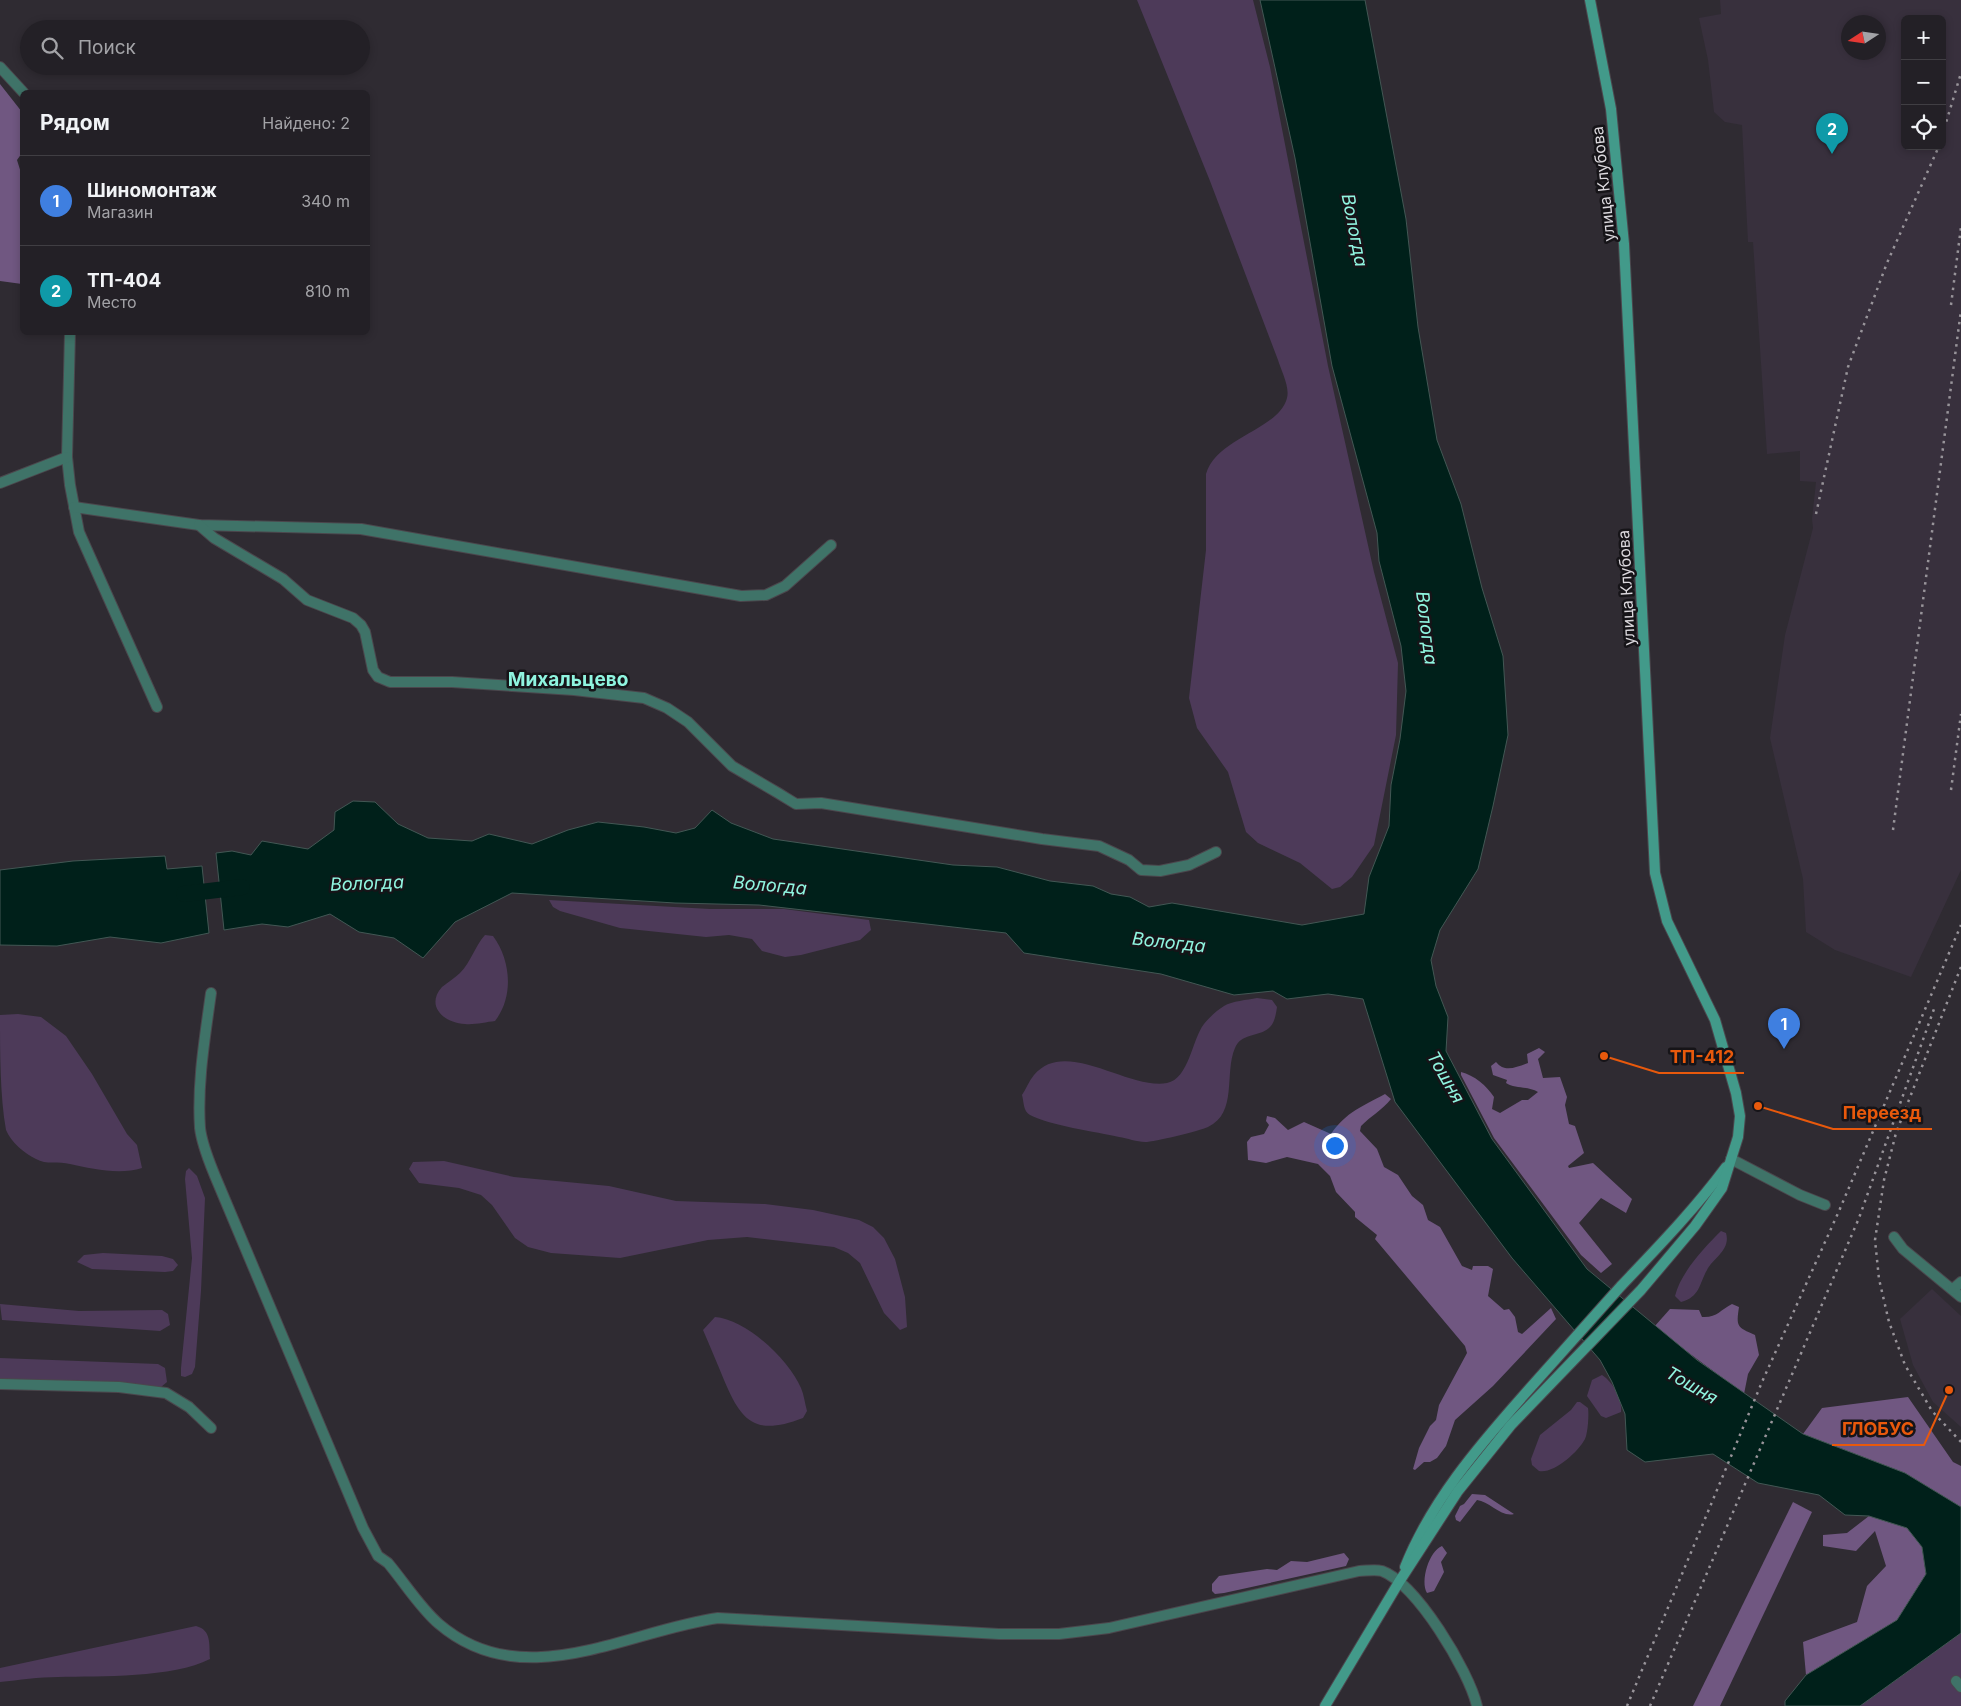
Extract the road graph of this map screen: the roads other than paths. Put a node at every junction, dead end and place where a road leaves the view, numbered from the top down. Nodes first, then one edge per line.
1 (1590, 0) edge
2 (0, 67) edge
3 (21, 90) edge
4 (70, 335) edge
5 (67, 457) junction
6 (0, 483) edge
7 (74, 507) junction
8 (199, 526) junction
9 (831, 545) dead end
10 (157, 707) dead end
11 (1216, 852) dead end
12 (211, 993) dead end
13 (1731, 1159) junction
14 (1826, 1205) dead end
15 (1894, 1237) dead end
16 (1957, 1286) edge
17 (1961, 1297) edge
18 (0, 1384) edge
19 (211, 1428) dead end
20 (1399, 1582) junction
21 (1325, 1706) edge
22 (1477, 1706) edge

1 - 13 main road, улица Клубова
2 - 3 street
4 - 5 street
5 - 6 street
5 - 7 street
7 - 8 street
7 - 10 street
8 - 9 street
8 - 11 street
12 - 20 street
13 - 14 street
13 - 20 main road
13 - 20 main road, улица Клубова
15 - 16 street
16 - 17 street
18 - 19 street
20 - 21 main road
20 - 22 street

